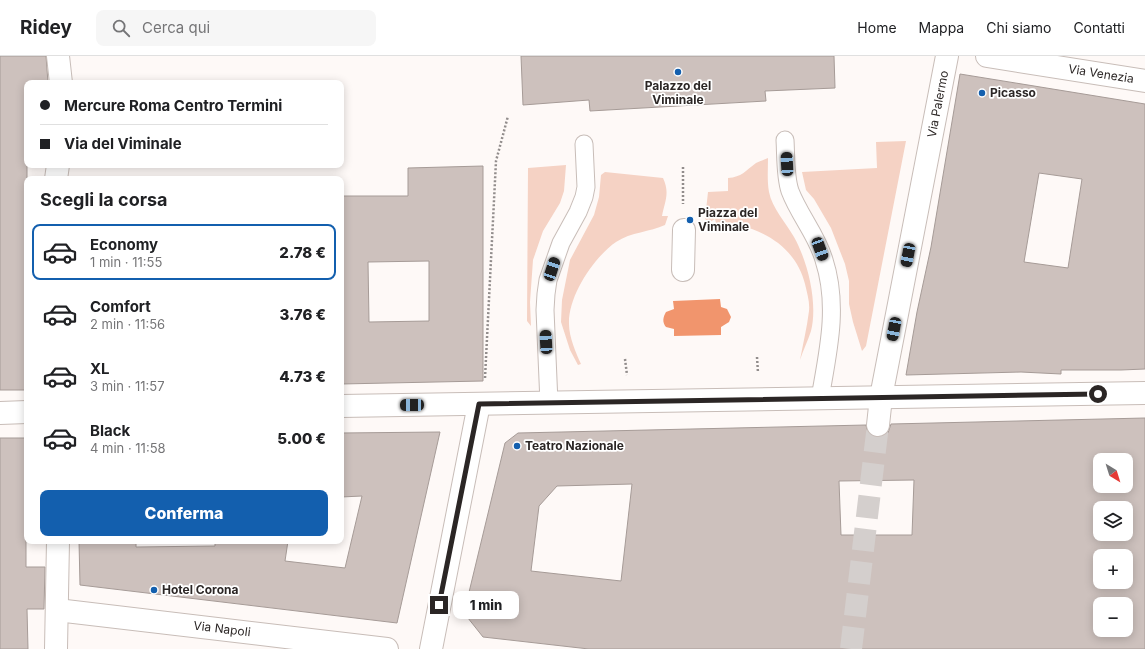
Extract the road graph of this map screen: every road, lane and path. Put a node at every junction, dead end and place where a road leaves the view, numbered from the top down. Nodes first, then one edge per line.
1 (58, 56) edge
2 (947, 56) edge
3 (987, 56) edge
4 (61, 80) edge
5 (1145, 81) edge
6 (508, 116) dead end
7 (785, 140) dead end
8 (584, 144) dead end
9 (683, 167) dead end
10 (684, 198) dead end
11 (684, 230) dead end
12 (683, 270) dead end
13 (757, 357) dead end
14 (625, 359) dead end
15 (758, 376) dead end
16 (627, 378) dead end
17 (1145, 393) edge
18 (881, 397) junction
19 (820, 398) junction
20 (550, 403) junction
21 (479, 404) junction
22 (344, 406) edge
23 (24, 412) edge
24 (0, 413) edge
25 (878, 425) tunnel mouth
26 (58, 544) edge
27 (57, 610) junction
28 (56, 649) edge
29 (387, 649) edge
30 (431, 649) edge

1 - 4 street
2 - 18 street, Via Palermo
3 - 5 street, Via Venezia
6 - 21 path
7 - 19 lane
8 - 20 lane
9 - 10 path
11 - 12 street
13 - 15 path
14 - 16 path
17 - 18 street
18 - 19 street
18 - 25 street
19 - 20 street
20 - 21 street
21 - 22 street
21 - 30 street
23 - 24 street
26 - 27 street
27 - 28 street
27 - 29 street, Via Napoli

